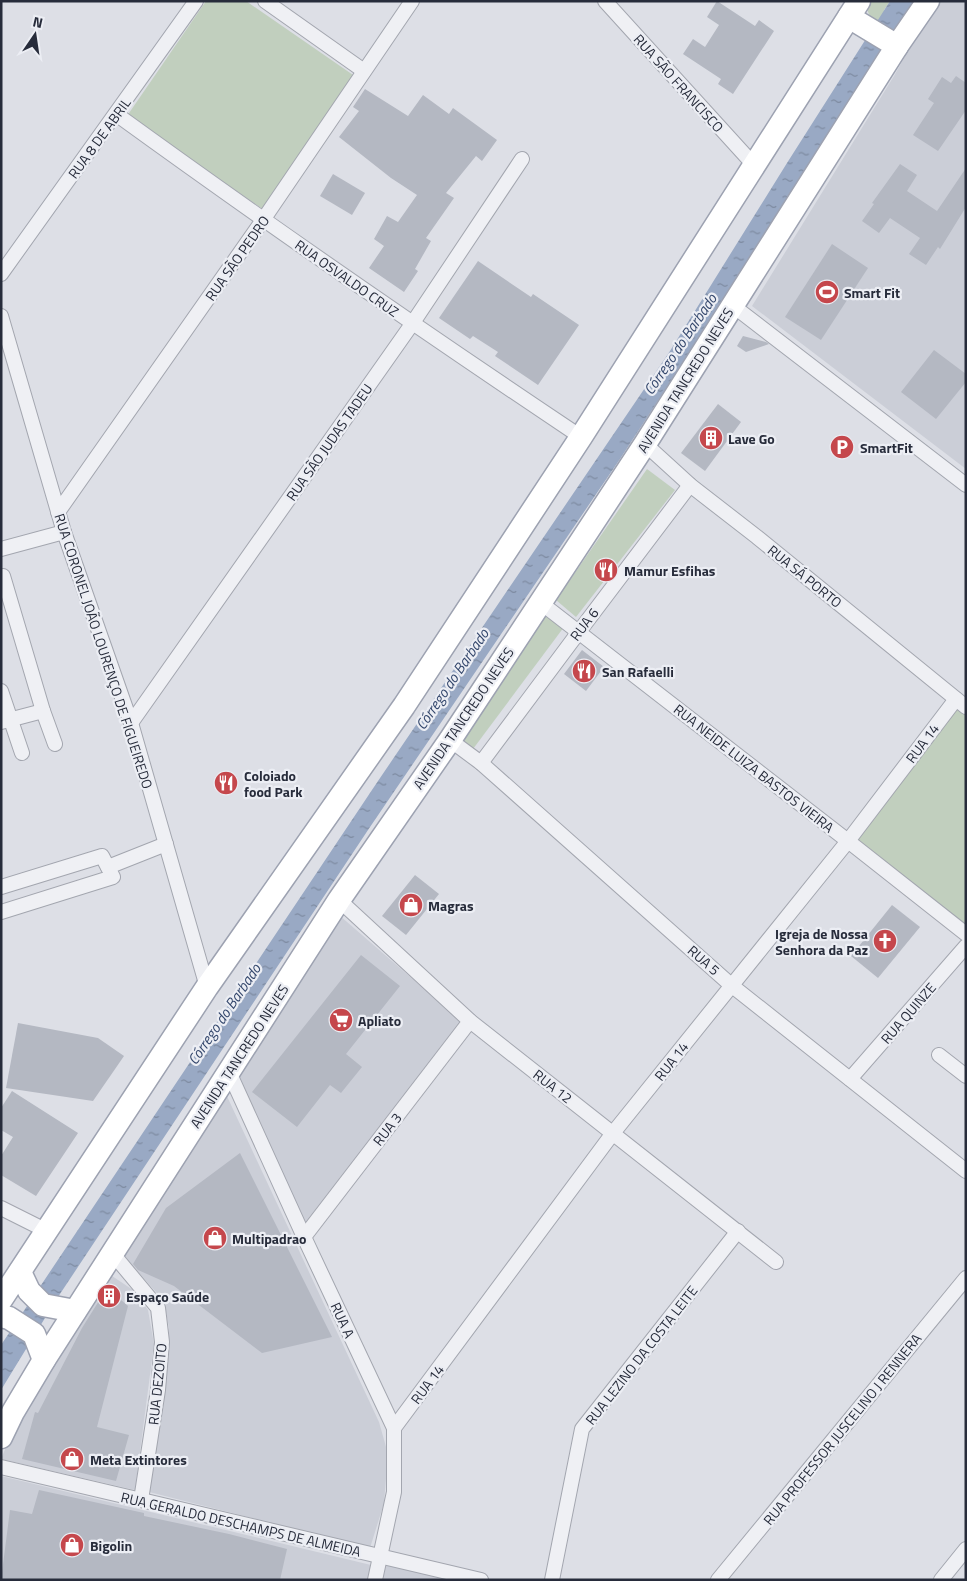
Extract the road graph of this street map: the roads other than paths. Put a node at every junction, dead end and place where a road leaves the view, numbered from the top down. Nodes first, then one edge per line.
1 (196, 1) edge
2 (264, 1) edge
3 (412, 1) edge
4 (605, 1) edge
5 (928, 1) edge
6 (856, 14) edge
7 (892, 44) junction
8 (364, 71) junction
9 (116, 114) junction
10 (522, 159) dead end
11 (754, 165) junction
12 (264, 220) junction
13 (1, 274) edge
14 (732, 305) junction
15 (1, 316) edge
16 (412, 324) junction
17 (581, 437) junction
18 (645, 444) junction
19 (690, 485) junction
20 (966, 485) edge
21 (58, 512) junction
22 (64, 532) junction
23 (1, 550) edge
24 (3, 576) dead end
25 (541, 604) junction
26 (578, 633) junction
27 (1, 690) edge
28 (961, 703) edge
29 (43, 711) junction
30 (6, 721) edge
31 (131, 723) junction
32 (450, 740) junction
33 (55, 744) dead end
34 (22, 753) dead end
35 (481, 763) junction
36 (848, 840) junction
37 (166, 844) junction
38 (108, 867) junction
39 (1, 888) edge
40 (339, 900) junction
41 (1, 912) edge
42 (966, 934) edge
43 (966, 946) edge
44 (731, 985) junction
45 (208, 987) junction
46 (470, 1021) junction
47 (939, 1055) dead end
48 (229, 1072) junction
49 (966, 1076) edge
50 (850, 1079) junction
51 (614, 1134) junction
52 (966, 1171) edge
53 (1, 1208) edge
54 (47, 1231) junction
55 (738, 1231) junction
56 (304, 1237) junction
57 (113, 1254) junction
58 (776, 1262) dead end
59 (966, 1278) edge
60 (31, 1289) junction
61 (4, 1311) edge
62 (75, 1311) junction
63 (44, 1360) junction
64 (394, 1428) junction
65 (1, 1437) edge
66 (1, 1467) edge
67 (141, 1500) junction
68 (966, 1549) edge
69 (381, 1557) junction
70 (375, 1580) edge
71 (481, 1580) edge
72 (552, 1580) edge
73 (718, 1580) edge
74 (941, 1580) edge

1 - 9 street, RUA 8 DE ABRIL
2 - 8 street
3 - 8 street, RUA SÃO PEDRO
4 - 11 street, RUA SÃO FRANCISCO
5 - 7 main road, AVENIDA TANCREDO NEVES
6 - 7 main road
6 - 11 main road
7 - 14 main road, AVENIDA TANCREDO NEVES
8 - 12 street, RUA SÃO PEDRO
9 - 12 street, RUA OSVALDO CRUZ
9 - 13 street, RUA 8 DE ABRIL
10 - 16 street, RUA SÃO JUDAS TADEU
11 - 17 main road
12 - 16 street, RUA OSVALDO CRUZ
12 - 21 street, RUA SÃO PEDRO
14 - 18 main road, AVENIDA TANCREDO NEVES
14 - 20 street
15 - 21 street, RUA CORONEL JOÃO LOURENÇO DE FIGUEIREDO
16 - 17 street, RUA OSVALDO CRUZ
16 - 31 street, RUA SÃO JUDAS TADEU
17 - 45 main road
18 - 19 street, RUA SÁ PORTO
18 - 25 main road, AVENIDA TANCREDO NEVES
19 - 26 street, RUA 6
19 - 28 street, RUA SÁ PORTO
21 - 22 street, RUA CORONEL JOÃO LOURENÇO DE FIGUEIREDO
22 - 23 street
22 - 31 street, RUA CORONEL JOÃO LOURENÇO DE FIGUEIREDO
24 - 29 street
25 - 26 street, RUA NEIDE LUIZA BASTOS VIEIRA
25 - 32 main road, AVENIDA TANCREDO NEVES
26 - 35 street, RUA 6
26 - 36 street, RUA NEIDE LUIZA BASTOS VIEIRA
27 - 30 street
28 - 36 street, RUA 14
29 - 30 street
29 - 33 street
30 - 34 street
31 - 37 street, RUA CORONEL JOÃO LOURENÇO DE FIGUEIREDO
32 - 35 street, RUA 5
32 - 40 main road, AVENIDA TANCREDO NEVES
35 - 44 street, RUA 5
36 - 42 street, RUA NEIDE LUIZA BASTOS VIEIRA
36 - 44 street, RUA 14
37 - 38 street
37 - 45 street, RUA CORONEL JOÃO LOURENÇO DE FIGUEIREDO
38 - 39 street
38 - 41 street
40 - 46 street, RUA 12
40 - 48 main road, AVENIDA TANCREDO NEVES
43 - 50 street, RUA QUINZE
44 - 50 street, RUA 5
44 - 51 street, RUA 14
45 - 54 main road
46 - 51 street, RUA 12
46 - 56 street, RUA 3
47 - 49 street
48 - 56 street, RUA A
48 - 57 main road, AVENIDA TANCREDO NEVES
50 - 52 street, RUA 5
51 - 55 street, RUA 12
51 - 64 street, RUA 14
53 - 54 street
54 - 60 main road
55 - 58 street, RUA 12
55 - 72 street, RUA LEZINO DA COSTA LEITE
56 - 64 street, RUA A
57 - 62 main road, AVENIDA TANCREDO NEVES
57 - 67 street, RUA DEZOITO
59 - 73 street, RUA PROFESSOR JUSCELINO J RENNERA
60 - 61 main road
60 - 62 main road
61 - 63 main road
62 - 63 main road, AVENIDA TANCREDO NEVES
63 - 65 main road, AVENIDA TANCREDO NEVES
64 - 69 street, RUA A
66 - 67 street, RUA GERALDO DESCHAMPS DE ALMEIDA
67 - 69 street, RUA GERALDO DESCHAMPS DE ALMEIDA
68 - 74 street
69 - 70 street, RUA A
69 - 71 street, RUA GERALDO DESCHAMPS DE ALMEIDA

